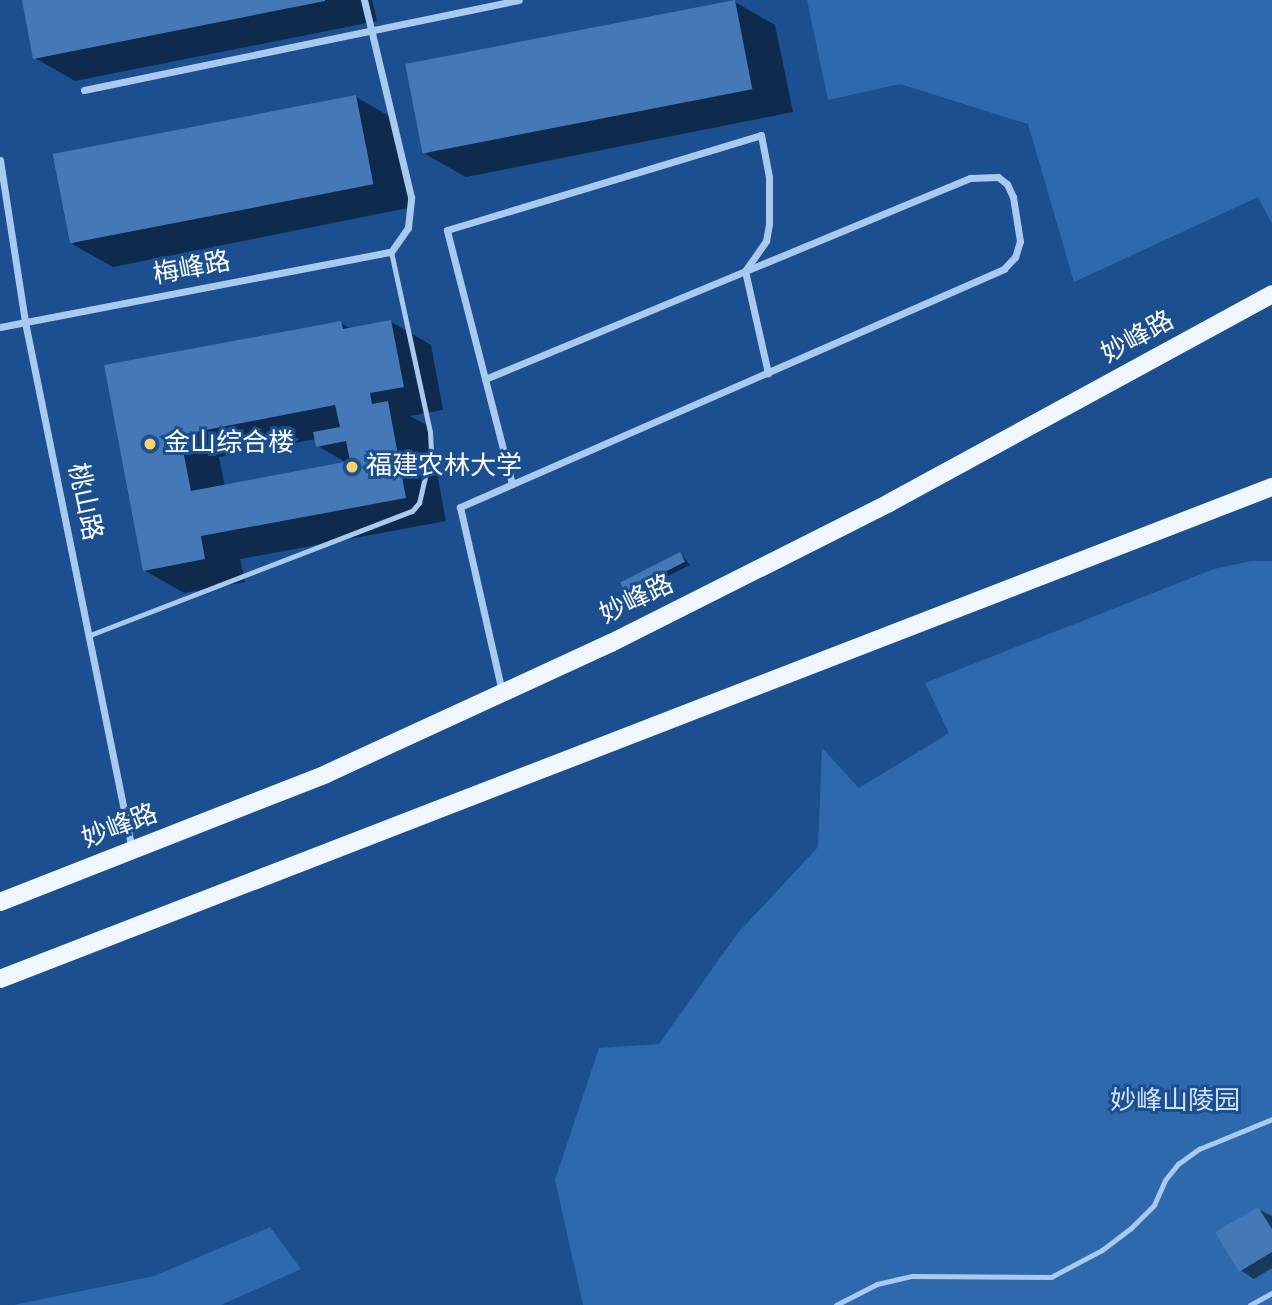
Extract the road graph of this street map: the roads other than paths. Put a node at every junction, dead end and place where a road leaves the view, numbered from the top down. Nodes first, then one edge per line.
1 (364, 0) edge
2 (519, 0) edge
3 (371, 31) junction
4 (84, 90) dead end
5 (0, 160) edge
6 (391, 252) junction
7 (745, 271) junction
8 (1272, 294) edge
9 (25, 322) junction
10 (0, 327) edge
11 (768, 373) junction
12 (485, 379) junction
13 (512, 484) junction
14 (1272, 487) edge
15 (90, 635) junction
16 (503, 692) junction
17 (132, 850) junction
18 (0, 902) edge
19 (0, 979) edge
20 (1272, 1119) edge
21 (1272, 1293) edge
22 (836, 1305) edge
23 (1250, 1305) edge

1 - 3 street
2 - 3 street
3 - 4 street
3 - 6 street
5 - 9 street, 桃山路
6 - 9 street, 梅峰路
6 - 15 lane
7 - 11 street
7 - 11 street
7 - 12 street
7 - 12 street
8 - 16 main road, 妙峰路
9 - 10 street, 梅峰路
9 - 15 street, 桃山路
11 - 13 street
12 - 13 street
13 - 16 street
14 - 19 main road
15 - 17 street, 桃山路
16 - 17 main road, 妙峰路
17 - 18 main road, 妙峰路
20 - 22 lane
21 - 23 lane

